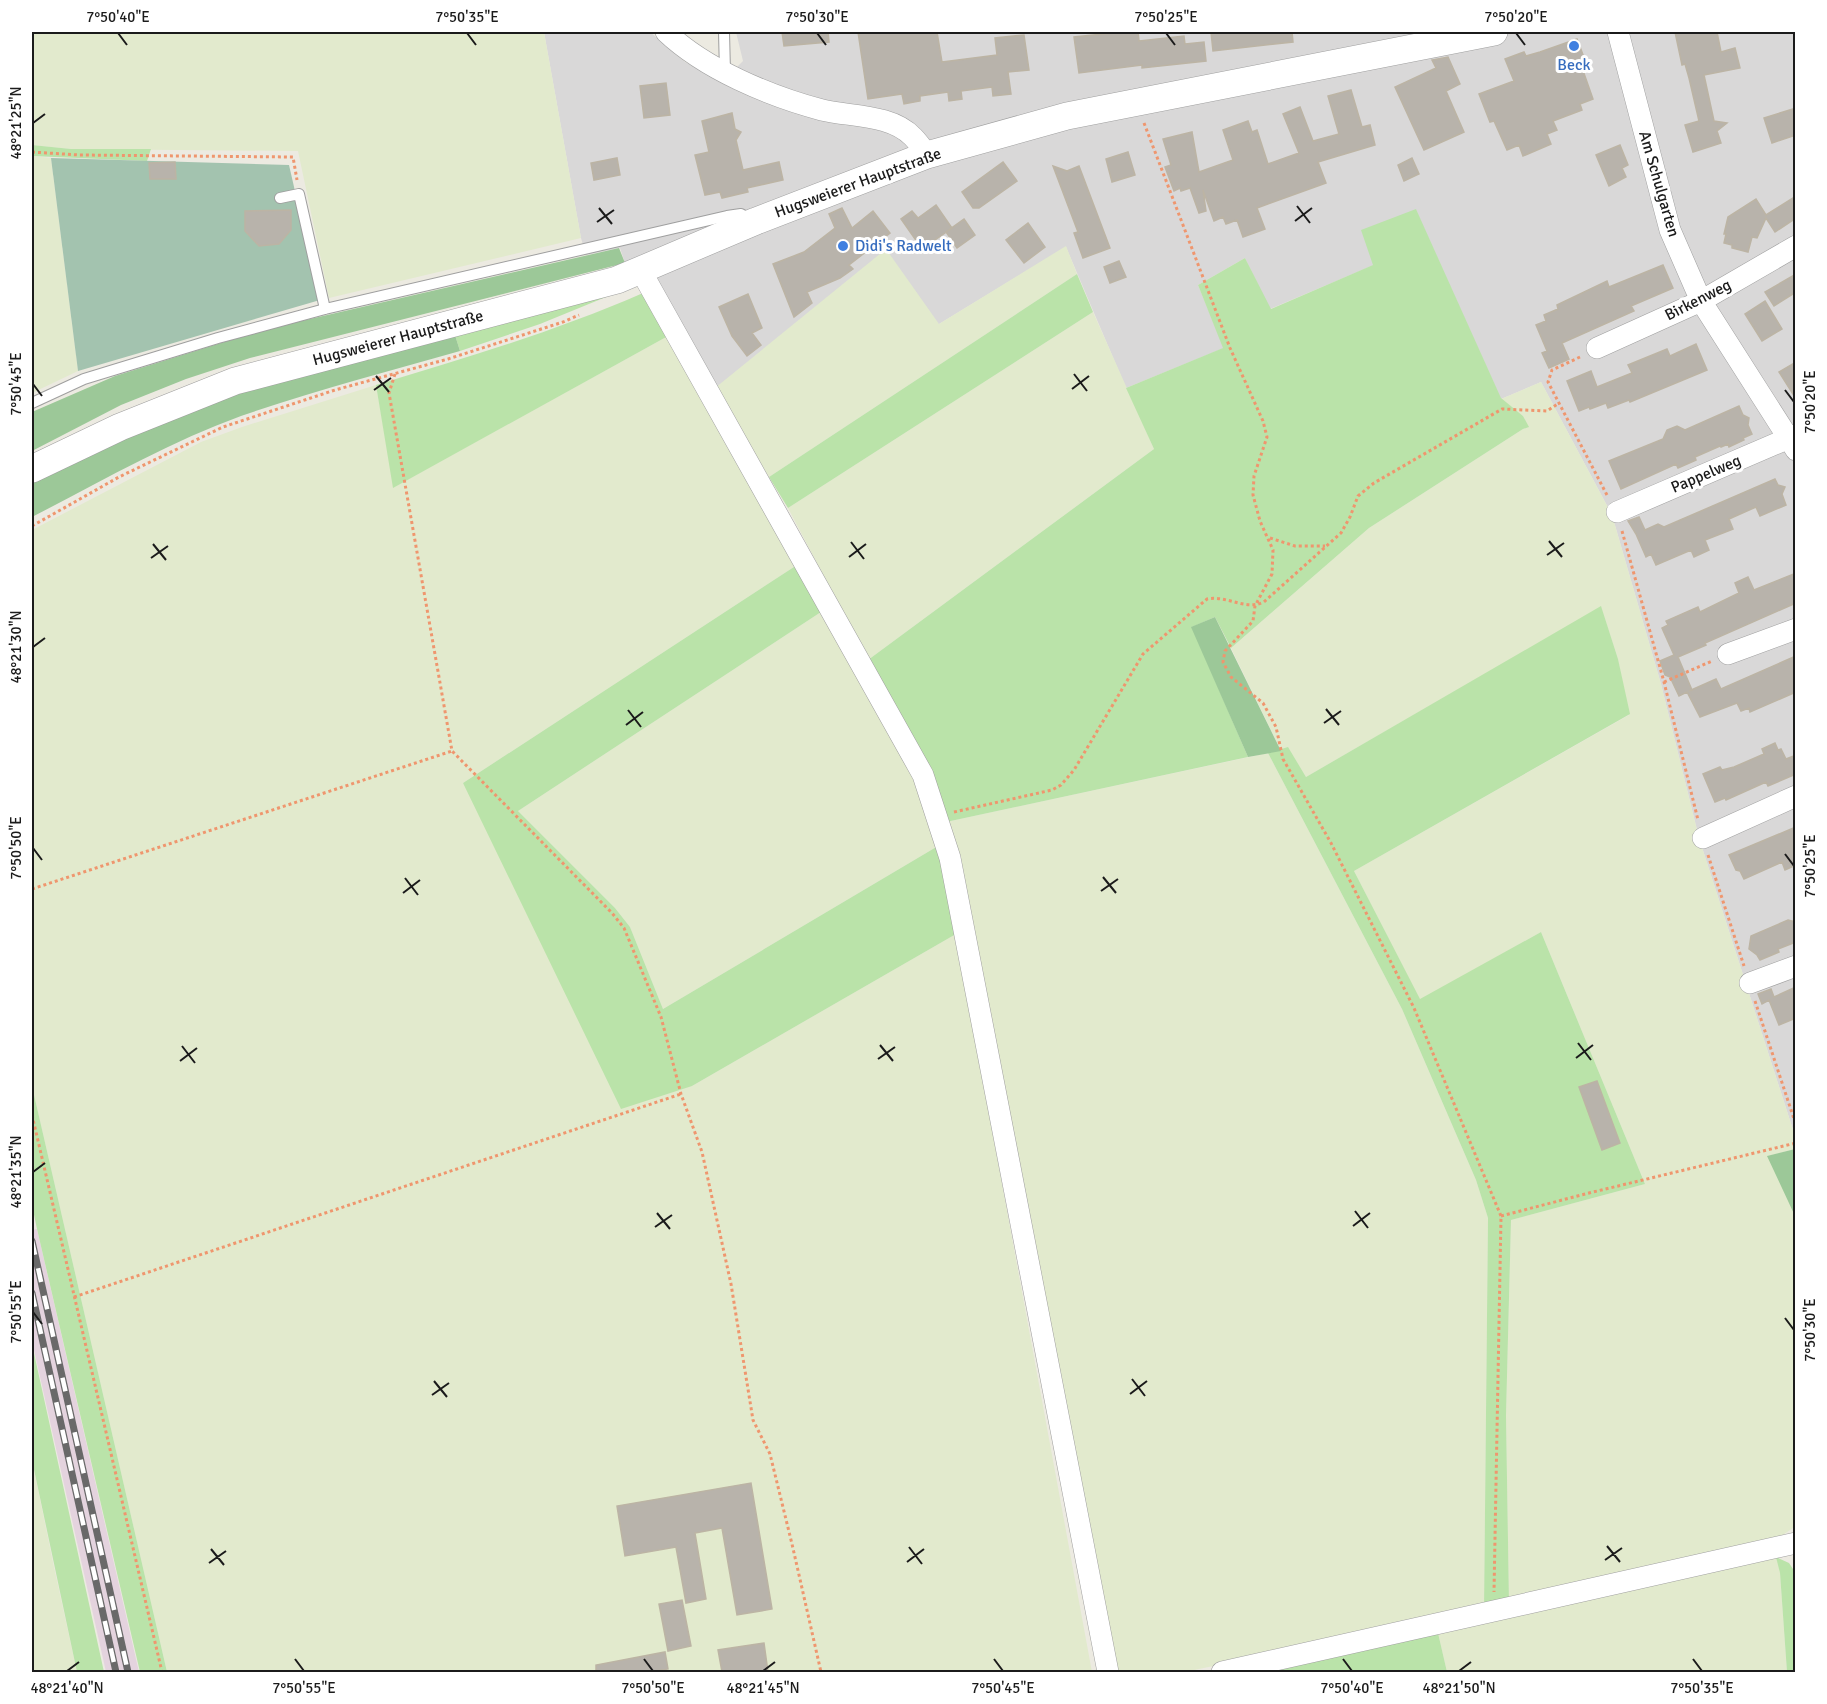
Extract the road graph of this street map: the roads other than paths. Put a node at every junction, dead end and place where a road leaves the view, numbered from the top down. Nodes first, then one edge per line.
1 (666, 32) edge
2 (724, 32) edge
3 (1494, 32) edge
4 (1618, 32) edge
5 (725, 72) junction
6 (927, 155) junction
7 (280, 198) dead end
8 (756, 221) junction
9 (1796, 246) edge
10 (641, 271) junction
11 (1701, 301) junction
12 (325, 309) junction
13 (1597, 348) road end
14 (32, 403) edge
15 (1794, 441) edge
16 (32, 469) edge
17 (1617, 512) road end
18 (1796, 629) edge
19 (1728, 654) road end
20 (1796, 796) edge
21 (1703, 838) road end
22 (1796, 966) edge
23 (1750, 983) road end
24 (1796, 1543) edge
25 (1108, 1672) edge
26 (1222, 1672) edge

1 - 5 street
2 - 5 lane
3 - 6 street, Hugsweierer Hauptstraße
4 - 11 street, Am Schulgarten
5 - 6 street
6 - 8 street, Hugsweierer Hauptstraße
7 - 12 lane
8 - 10 street, Hugsweierer Hauptstraße
8 - 12 lane
9 - 11 street, Birkenweg
10 - 16 street, Hugsweierer Hauptstraße
10 - 25 street
11 - 13 street, Birkenweg
11 - 15 street, Am Schulgarten
12 - 14 lane
15 - 17 street, Pappelweg
18 - 19 street
20 - 21 street
22 - 23 street
24 - 26 street

